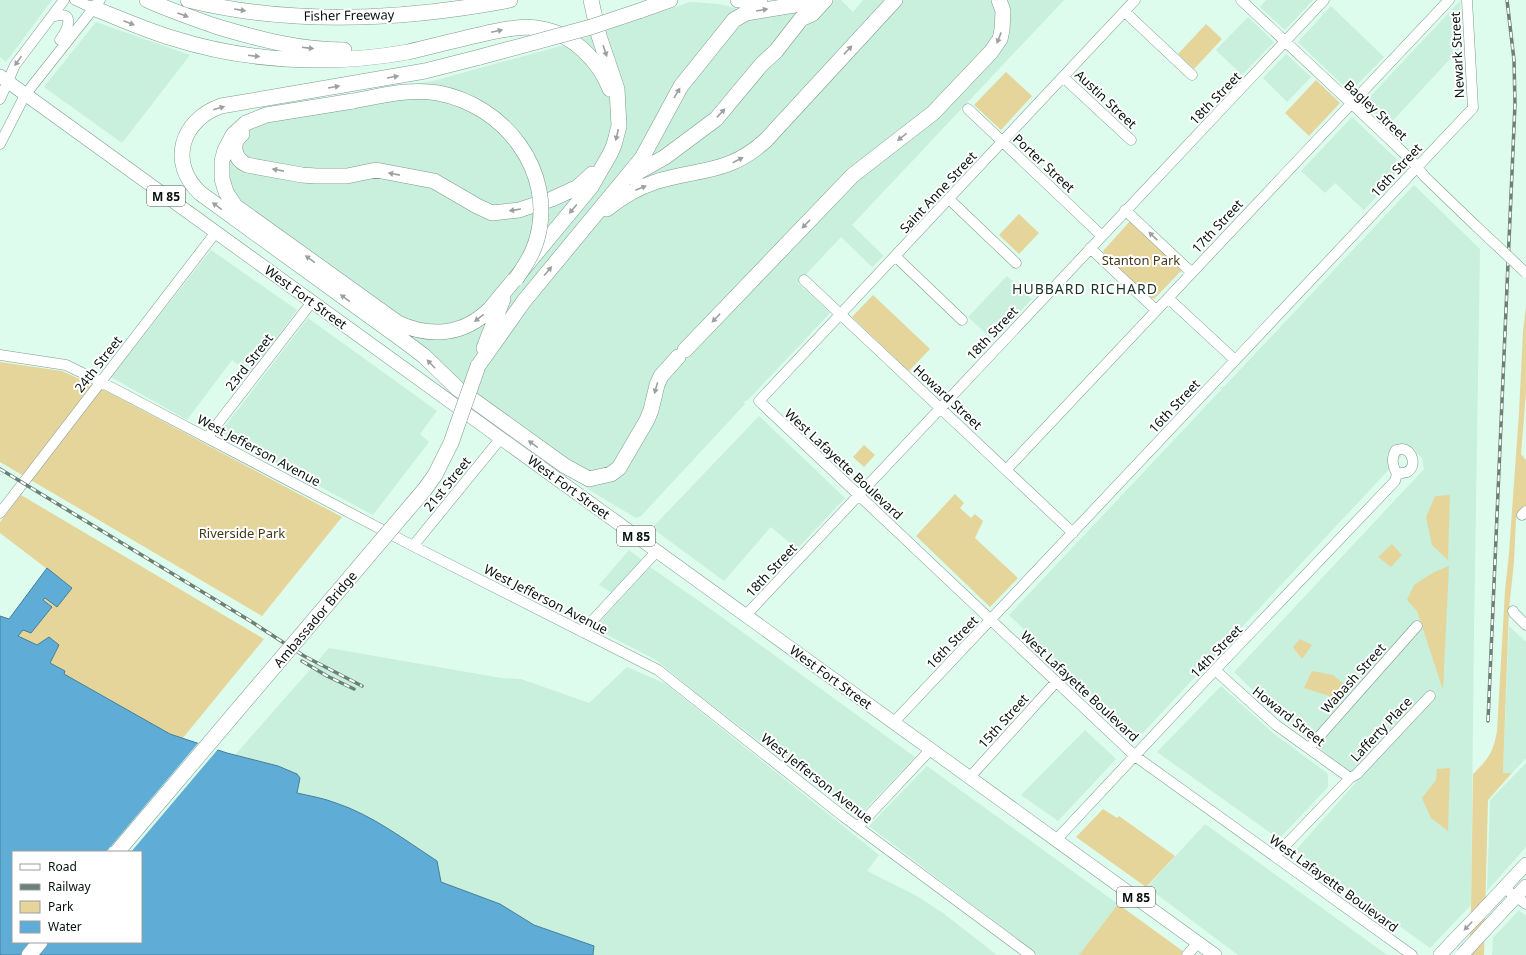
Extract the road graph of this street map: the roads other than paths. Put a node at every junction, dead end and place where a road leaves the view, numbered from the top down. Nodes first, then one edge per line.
1 (64, 0) edge
2 (75, 0) edge
3 (147, 0) edge
4 (188, 0) edge
5 (450, 0) edge
6 (510, 0) edge
7 (591, 0) edge
8 (660, 0) edge
9 (670, 0) edge
10 (738, 0) edge
11 (760, 0) edge
12 (825, 0) edge
13 (895, 0) edge
14 (999, 0) edge
15 (1136, 0) edge
16 (1241, 0) edge
17 (1324, 0) edge
18 (1449, 0) edge
19 (1467, 0) edge
20 (96, 4) edge
21 (639, 11) junction
22 (1125, 12) junction
23 (51, 17) junction
24 (315, 17) junction
25 (459, 39) junction
26 (1285, 42) junction
27 (1192, 75) dead end
28 (1063, 77) junction
29 (4, 78) edge
30 (37, 79) junction
31 (25, 95) junction
32 (0, 98) edge
33 (1351, 103) junction
34 (354, 105) junction
35 (1473, 108) joint
36 (968, 109) dead end
37 (619, 114) junction
38 (3, 130) edge
39 (1131, 140) dead end
40 (1002, 142) junction
41 (0, 144) edge
42 (610, 154) junction
43 (1417, 167) junction
44 (614, 191) junction
45 (949, 199) junction
46 (1126, 210) junction
47 (586, 226) junction
48 (216, 232) junction
49 (1102, 236) junction
50 (1090, 248) junction
51 (895, 256) junction
52 (1016, 263) dead end
53 (1191, 272) junction
54 (1526, 273) edge
55 (804, 280) dead end
56 (1168, 298) junction
57 (312, 302) junction
58 (1156, 310) junction
59 (841, 314) junction
60 (962, 320) dead end
61 (0, 355) edge
62 (1235, 360) junction
63 (478, 366) junction
64 (101, 382) junction
65 (759, 401) joint
66 (940, 408) junction
67 (208, 438) junction
68 (501, 438) junction
69 (1006, 470) junction
70 (1396, 477) dead end
71 (858, 495) junction
72 (4, 500) edge
73 (0, 512) edge
74 (1073, 533) junction
75 (413, 546) junction
76 (657, 551) junction
77 (1513, 610) dead end
78 (746, 615) junction
79 (991, 620) junction
80 (1526, 624) edge
81 (1417, 626) dead end
82 (582, 632) junction
83 (1215, 670) junction
84 (1056, 682) junction
85 (1430, 696) dead end
86 (894, 722) junction
87 (1309, 748) junction
88 (931, 749) junction
89 (1135, 756) junction
90 (970, 777) junction
91 (1350, 778) junction
92 (858, 827) junction
93 (1056, 840) junction
94 (118, 851) edge
95 (1275, 856) junction
96 (1526, 864) edge
97 (1526, 886) edge
98 (1504, 888) junction
99 (1521, 901) edge
100 (1198, 942) junction
101 (39, 943) edge
102 (29, 955) edge
103 (1030, 955) edge
104 (1186, 955) edge
105 (1215, 955) edge
106 (1412, 955) edge
107 (1440, 955) edge
108 (1462, 955) edge

1 - 23 street
2 - 20 street
3 -> 25 highway
4 -> 24 highway, Fisher Freeway
5 - 24 highway
6 - 24 highway, Fisher Freeway
7 -> 37 highway
8 - 21 highway
9 - 21 highway
10 - 11 highway
44 -> 12 highway
44 -> 12 highway
47 -> 13 highway
14 -> 21 highway, bridge
15 - 22 street, Saint Anne Street
16 - 26 street, Bagley Street
17 - 26 street, 18th Street
18 - 33 street, 17th Street
19 - 35 street, Newark Street
20 -> 25 highway
20 - 30 street
22 - 27 street
22 - 28 street, Saint Anne Street
23 -> 29 street
23 - 30 street
25 -> 37 highway
26 - 33 street, Bagley Street
26 - 46 street, 18th Street
28 - 39 street, Austin Street
28 - 40 street, Saint Anne Street
29 - 31 main road, West Fort Street / M 85
29 - 32 street
30 - 31 street
31 - 38 street
31 - 48 main road, West Fort Street / M 85
33 - 43 street, Bagley Street
33 - 53 street, 17th Street
42 -> 34 highway
42 -> 34 highway
34 - 63 highway, Ambassador Bridge, bridge
35 - 43 street, 16th Street
36 - 40 street, Porter Street
37 -> 42 highway
38 - 41 street
40 - 45 street, Saint Anne Street
40 - 49 street, Porter Street
43 - 54 street, Bagley Street, bridge
43 - 62 street, 16th Street
44 - 47 highway
45 - 51 street, Saint Anne Street
45 - 52 street
46 - 49 street, 18th Street
53 -> 46 street
63 -> 47 highway
48 - 57 main road, West Fort Street / M 85
48 - 64 street, 24th Street
49 - 50 street, 18th Street
50 - 58 street
50 - 66 street, 18th Street
51 - 59 street, Saint Anne Street
51 - 60 street
53 - 56 street, 17th Street
55 - 59 street, Howard Street
56 - 58 street, 17th Street
56 - 62 street
57 - 67 street, 23rd Street
57 - 68 main road, West Fort Street / M 85
58 - 69 street, 17th Street
59 - 65 street, Saint Anne Street
59 - 66 street, Howard Street
61 - 64 street, West Jefferson Avenue
62 - 74 street, 16th Street
63 - 94 highway, Ambassador Bridge, bridge
64 - 67 street, West Jefferson Avenue
64 - 72 street, 24th Street
65 - 71 street, West Lafayette Boulevard
66 - 69 street, Howard Street
66 - 71 street, 18th Street
67 - 75 street, West Jefferson Avenue
68 - 75 street, 21st Street
68 - 76 main road, West Fort Street / M 85
69 - 74 street, Howard Street
70 - 83 street, 14th Street
71 - 78 street, 18th Street
71 - 79 street, West Lafayette Boulevard
72 - 73 street, 24th Street
74 - 79 street, 16th Street
75 - 82 street, West Jefferson Avenue
76 - 78 main road, West Fort Street / M 85
76 - 82 street
77 - 80 street
78 - 86 main road, West Fort Street / M 85
79 - 84 street, West Lafayette Boulevard
79 - 86 street, 16th Street
81 - 87 street, Wabash Street
82 - 92 street, West Jefferson Avenue
83 - 87 street, Howard Street
83 - 89 street, 14th Street
84 - 89 street, West Lafayette Boulevard
84 - 90 street, 15th Street
85 - 91 street, Lafferty Place
86 - 88 main road, West Fort Street / M 85
87 - 91 street, Howard Street
88 - 90 main road, West Fort Street / M 85
88 - 92 street
89 - 93 street, 14th Street
89 - 95 street, West Lafayette Boulevard
90 - 93 main road, West Fort Street / M 85
91 - 95 street, Lafferty Place
92 - 103 street, West Jefferson Avenue
93 - 100 main road, West Fort Street / M 85
95 - 106 street, West Lafayette Boulevard
96 - 98 main road
97 - 99 main road
98 - 99 street
98 -> 107 main road, bridge
99 - 108 main road, bridge
100 - 104 street
100 - 105 main road, West Fort Street / M 85
101 - 102 highway

